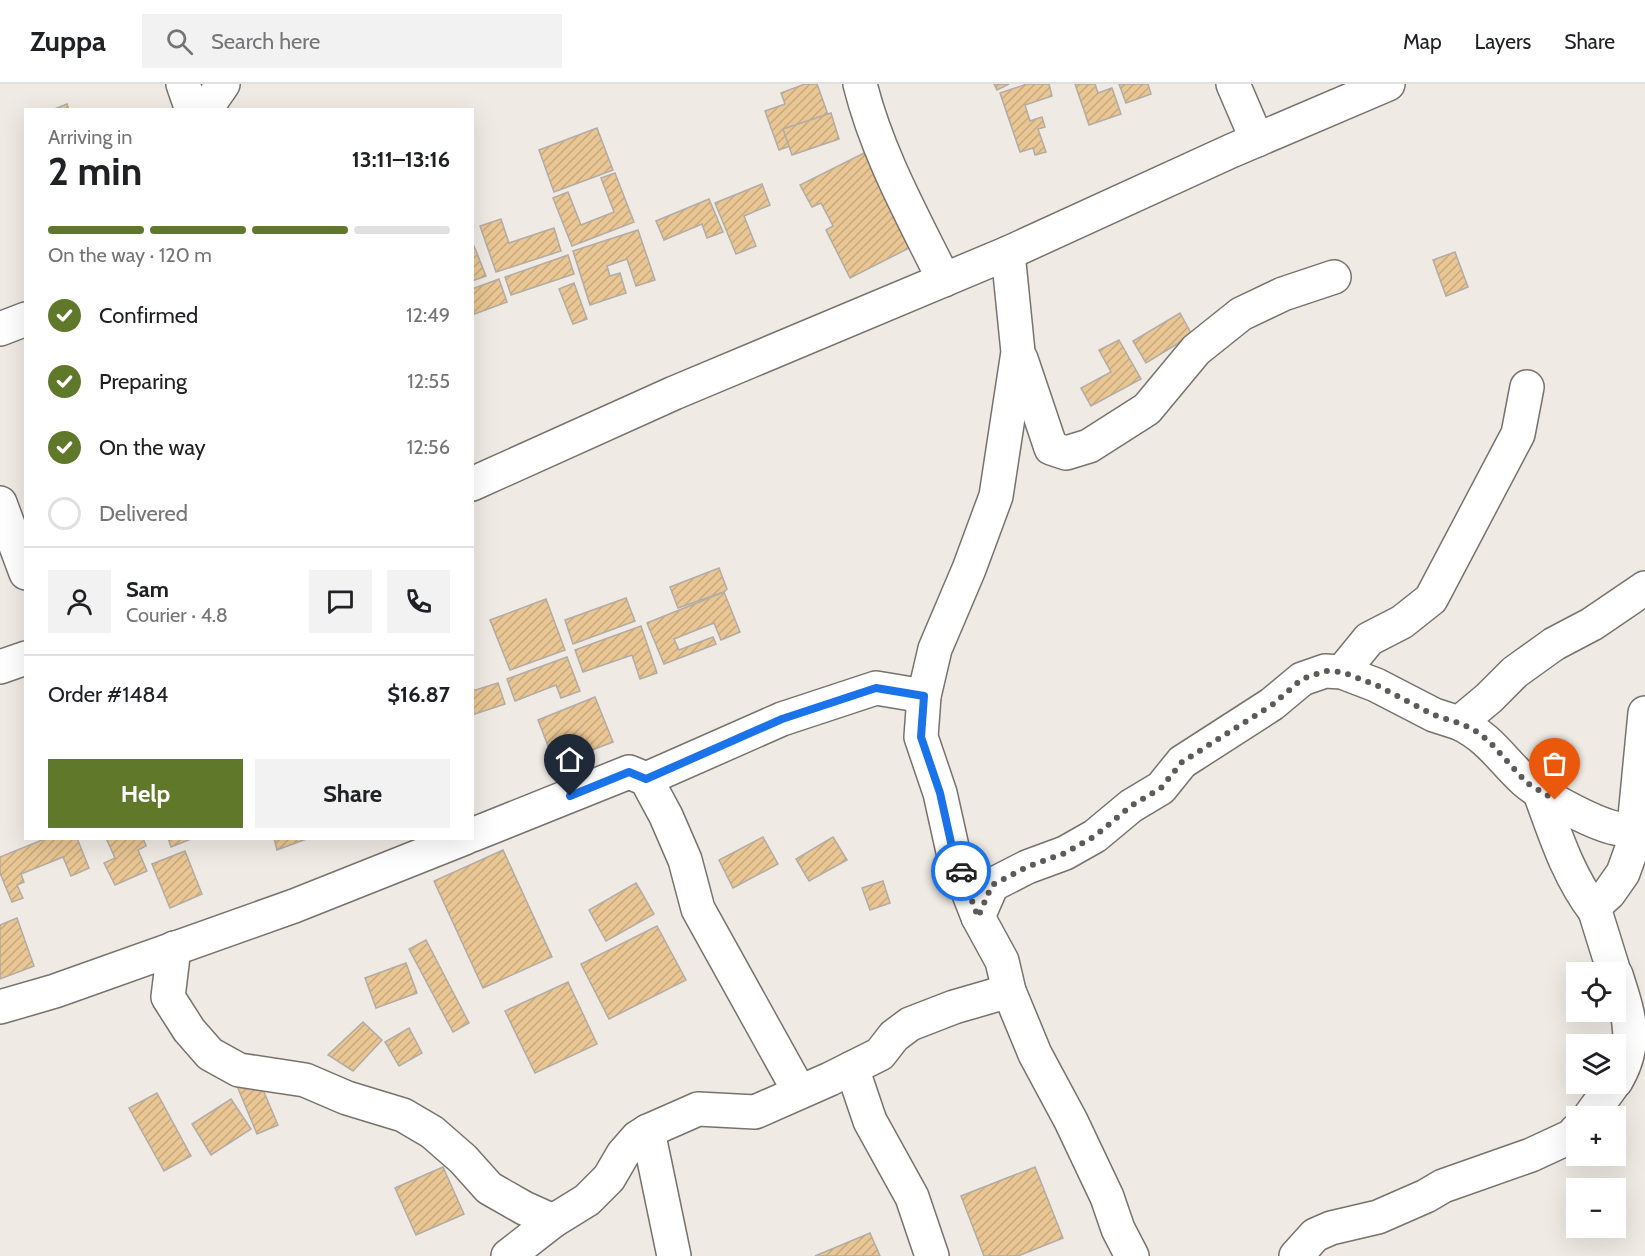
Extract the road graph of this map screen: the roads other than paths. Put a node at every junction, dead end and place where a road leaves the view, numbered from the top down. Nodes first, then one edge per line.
1 (183, 84) edge
2 (223, 84) edge
3 (860, 84) edge
4 (1233, 84) edge
5 (1388, 84) edge
6 (191, 108) edge
7 (206, 108) edge
8 (1257, 140) junction
9 (1008, 253) junction
10 (1334, 277) dead end
11 (944, 280) junction
12 (24, 319) edge
13 (0, 329) edge
14 (1018, 352) junction
15 (1527, 387) dead end
16 (474, 483) edge
17 (0, 503) edge
18 (24, 568) edge
19 (1645, 588) edge
20 (24, 659) edge
21 (0, 667) edge
22 (1342, 672) junction
23 (924, 696) junction
24 (1645, 713) edge
25 (1459, 723) junction
26 (646, 779) junction
27 (1540, 793) junction
28 (474, 835) edge
29 (460, 840) edge
30 (1637, 844) edge
31 (1595, 911) junction
32 (978, 917) junction
33 (174, 948) junction
34 (1611, 962) edge
35 (1009, 991) junction
36 (0, 1007) edge
37 (1626, 1007) edge
38 (1638, 1034) edge
39 (1626, 1059) edge
40 (852, 1068) junction
41 (799, 1091) junction
42 (648, 1131) junction
43 (1566, 1139) edge
44 (553, 1221) junction
45 (508, 1256) edge
46 (674, 1256) edge
47 (932, 1256) edge
48 (1132, 1256) edge
49 (1296, 1256) edge

1 - 6 street
2 - 7 street
3 - 11 street
4 - 8 street
5 - 8 street
8 - 9 street
9 - 11 street
9 - 14 street
10 - 14 street
11 - 16 street
12 - 13 street
14 - 23 street
15 - 22 street
17 - 18 street
19 - 25 street
20 - 21 street
22 - 25 street
22 - 32 street
23 - 26 street
23 - 32 street
24 - 30 street
25 - 27 street
26 - 28 street
26 - 41 street
27 - 30 street
27 - 31 street
29 - 33 street
30 - 31 street
31 - 34 street
32 - 35 street
33 - 36 street
33 - 44 street
35 - 40 street
35 - 48 street
37 - 38 street
38 - 39 street
40 - 41 street
40 - 47 street
41 - 42 street
42 - 44 street
42 - 46 street
43 - 49 street
44 - 45 street

